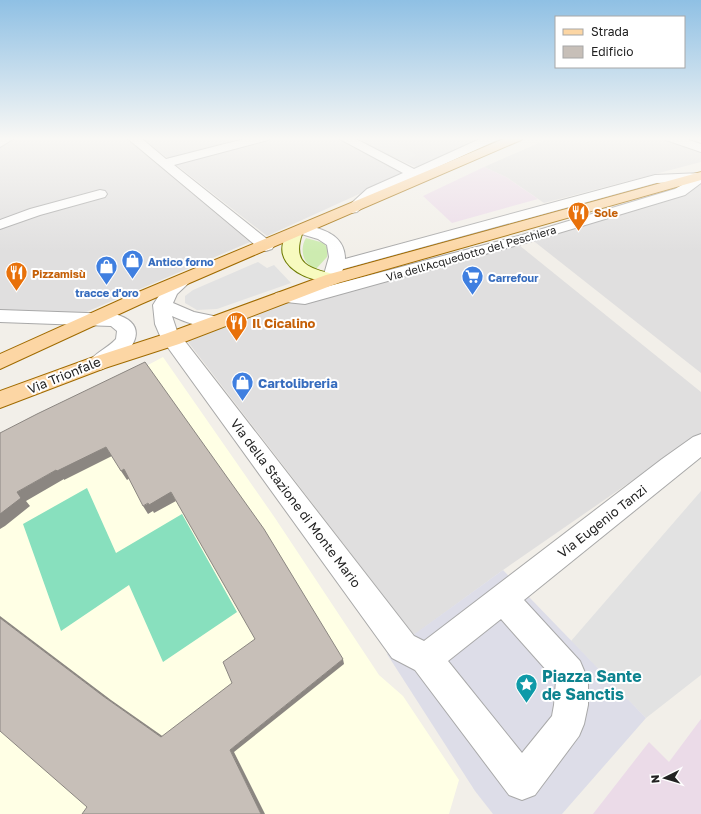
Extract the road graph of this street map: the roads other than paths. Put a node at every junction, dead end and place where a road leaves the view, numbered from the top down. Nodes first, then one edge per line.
1 (181, 176) edge
2 (409, 176) edge
3 (427, 176) edge
4 (701, 177) edge
5 (100, 194) dead end
6 (352, 208) junction
7 (0, 225) edge
8 (298, 232) junction
9 (266, 246) junction
10 (334, 272) junction
11 (184, 279) junction
12 (282, 297) junction
13 (162, 305) junction
14 (0, 316) edge
15 (96, 318) junction
16 (216, 322) junction
17 (172, 339) junction
18 (0, 362) edge
19 (98, 363) junction
20 (0, 400) edge
21 (701, 444) edge
22 (503, 599) junction
23 (426, 659) junction

1 - 9 street
2 - 6 street
3 - 6 main road
4 - 10 main road, Via dell'Acquedotto del Peschiera
4 - 12 street, Via dell'Acquedotto del Peschiera
5 - 7 street
6 - 8 main road
8 - 9 main road
8 - 10 street
8 - 10 main road
9 - 11 main road
10 - 12 main road, Via dell'Acquedotto del Peschiera
11 - 13 street
11 - 15 main road
12 - 16 main road, Via dell'Acquedotto del Peschiera
13 - 16 street
13 - 17 street
14 - 15 street
15 - 18 main road
15 - 19 street, Via Trionfale
16 - 17 main road, Via dell'Acquedotto del Peschiera
17 - 19 main road, Via dell'Acquedotto del Peschiera
17 - 23 street, Via della Stazione di Monte Mario
19 - 20 main road, Via Trionfale
21 - 22 street, Via Eugenio Tanzi
22 - 23 street
22 - 23 street

